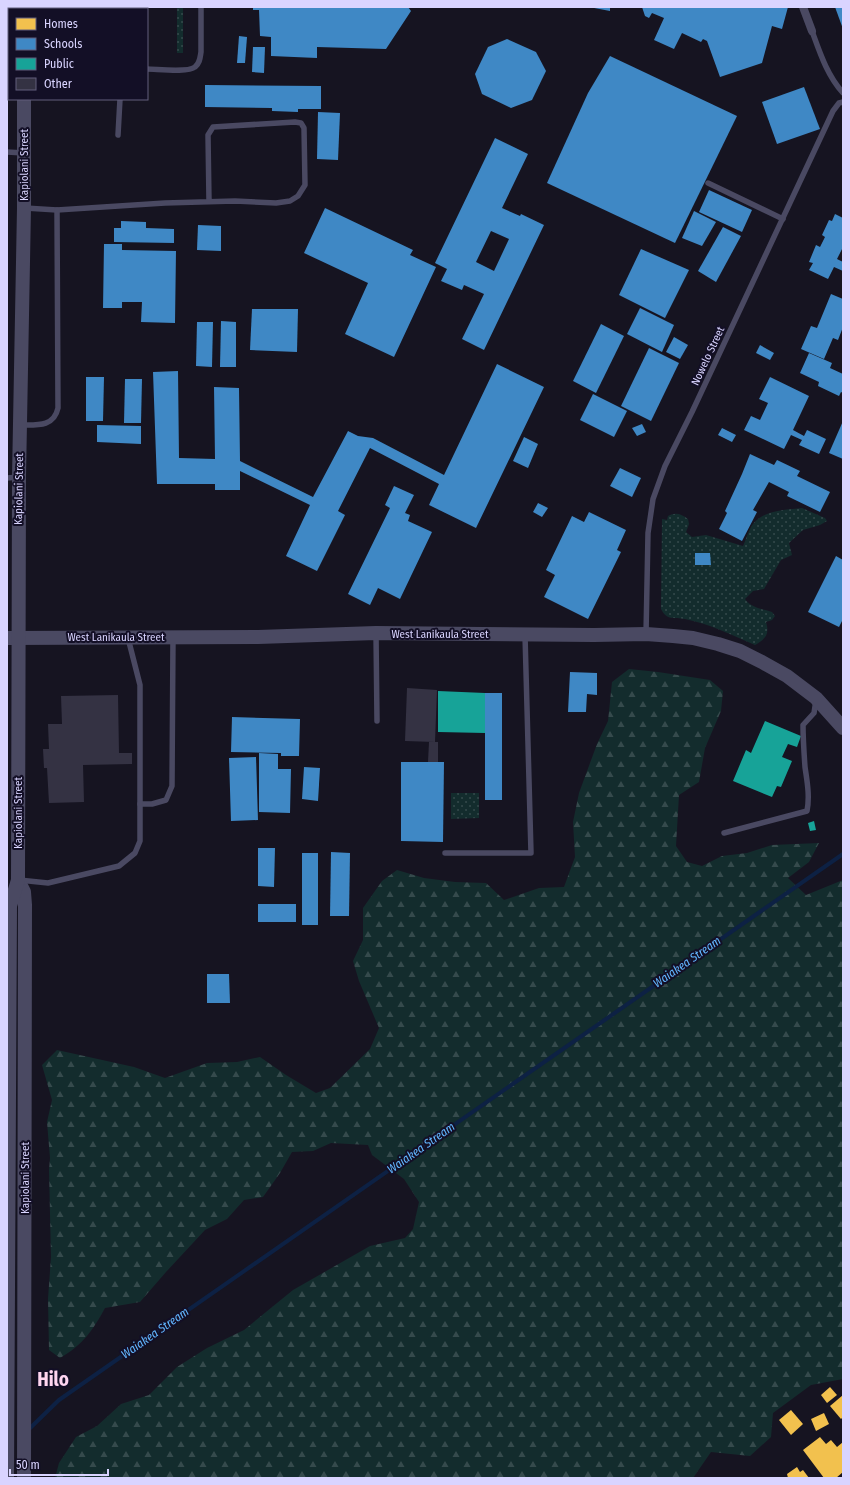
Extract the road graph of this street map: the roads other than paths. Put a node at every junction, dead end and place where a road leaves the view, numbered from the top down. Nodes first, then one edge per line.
1 (201, 7) edge
2 (803, 7) edge
3 (812, 31) joint
4 (148, 69) edge
5 (843, 93) edge
6 (24, 100) edge
7 (120, 100) edge
8 (843, 102) edge
9 (118, 135) dead end
10 (7, 152) edge
11 (24, 153) junction
12 (708, 183) dead end
13 (209, 201) junction
14 (24, 208) junction
15 (57, 210) junction
16 (783, 219) junction
17 (21, 425) junction
18 (13, 478) edge
19 (376, 633) junction
20 (646, 634) junction
21 (526, 635) junction
22 (128, 637) junction
23 (173, 637) junction
24 (13, 638) edge
25 (816, 698) junction
26 (377, 722) dead end
27 (843, 728) edge
28 (140, 804) junction
29 (724, 833) dead end
30 (445, 853) dead end
31 (18, 880) junction
32 (8, 1398) edge
33 (7, 1472) edge
34 (7, 1478) edge
35 (24, 1478) edge

1 - 4 lane
2 - 3 street
3 - 5 lane
6 - 11 street, Kapiolani Street
7 - 9 lane
8 - 16 lane, Nowelo Street
10 - 11 lane
11 - 14 street, Kapiolani Street
12 - 16 lane
13 - 13 lane
13 - 15 lane
14 - 15 lane
14 - 17 street, Kapiolani Street
15 - 17 lane
16 - 20 lane, Nowelo Street
17 - 18 street, Kapiolani Street
18 - 24 street, Kapiolani Street
19 - 21 street, West Lanikaula Street
19 - 23 street, West Lanikaula Street
19 - 26 lane
20 - 21 street, West Lanikaula Street
20 - 25 street, West Lanikaula Street
21 - 30 lane
22 - 23 street, West Lanikaula Street
22 - 24 street, West Lanikaula Street
22 - 28 lane
23 - 28 lane
24 - 31 street, Kapiolani Street
25 - 27 street, West Lanikaula Street
25 - 29 lane
28 - 31 lane
31 - 32 street, Kapiolani Street
31 - 35 street, Kapiolani Street
32 - 33 street, Kapiolani Street
33 - 34 street, Kapiolani Street

